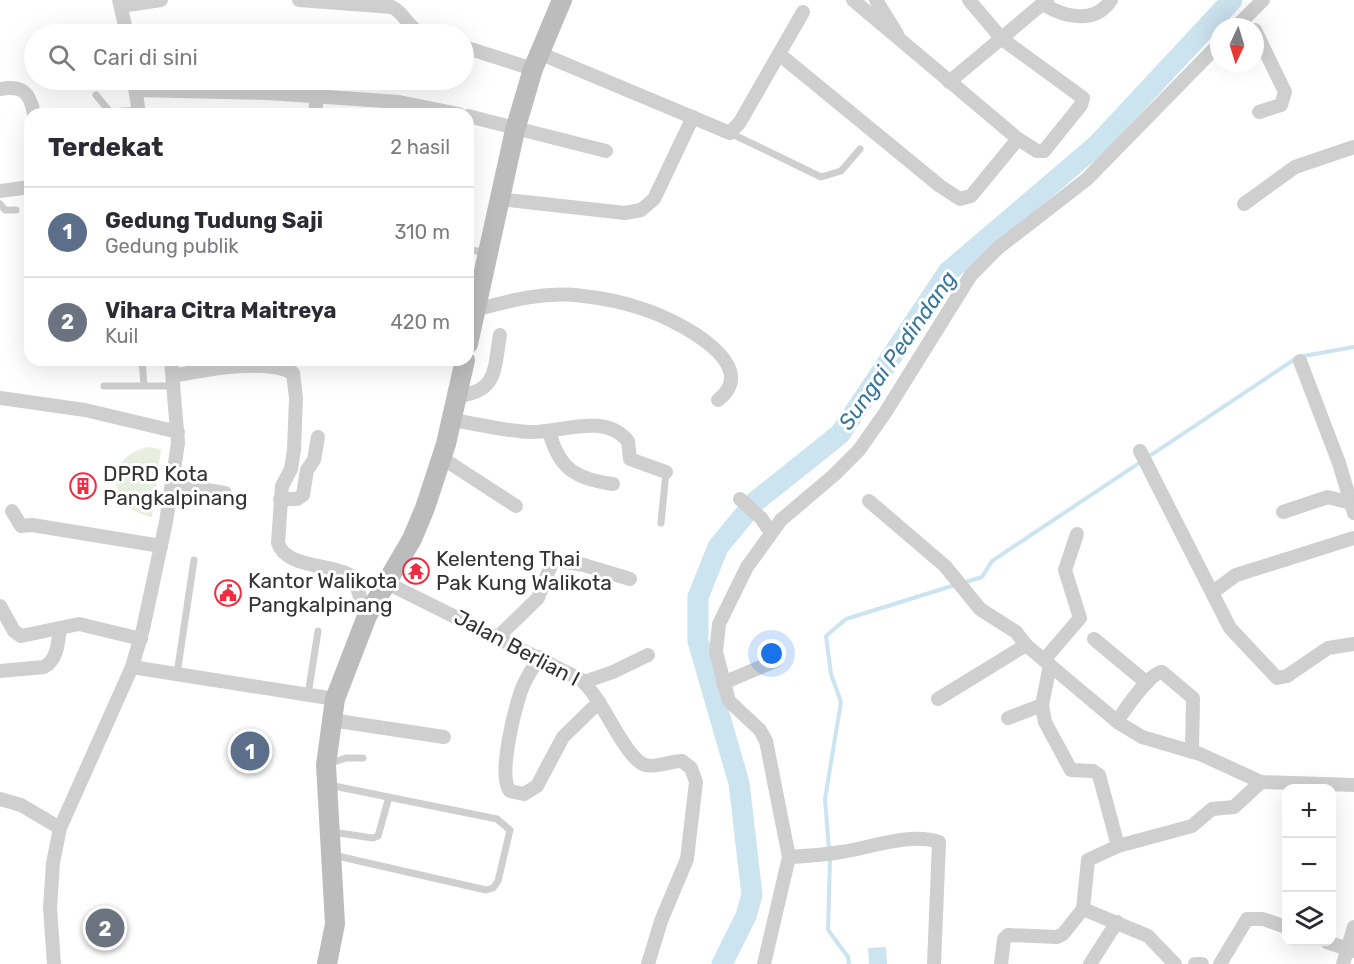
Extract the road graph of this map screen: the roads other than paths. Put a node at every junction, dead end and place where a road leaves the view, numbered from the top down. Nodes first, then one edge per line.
1 (161, 0) edge
2 (299, 0) edge
3 (562, 0) edge
4 (853, 0) edge
5 (876, 0) edge
6 (969, 0) edge
7 (1111, 0) edge
8 (1263, 0) edge
9 (1045, 2) edge
10 (120, 3) edge
11 (396, 4) edge
12 (803, 12) dead end
13 (1255, 18) edge
14 (125, 24) edge
15 (407, 24) edge
16 (898, 36) junction
17 (1002, 39) junction
18 (474, 49) edge
19 (1264, 49) edge
20 (1210, 53) edge
21 (779, 54) junction
22 (536, 61) junction
23 (949, 82) junction
24 (0, 89) edge
25 (136, 90) edge
26 (218, 90) edge
27 (96, 95) dead end
28 (317, 96) junction
29 (33, 108) edge
30 (107, 108) edge
31 (138, 108) edge
32 (316, 108) edge
33 (399, 108) edge
34 (1259, 112) dead end
35 (693, 117) junction
36 (474, 118) edge
37 (515, 130) junction
38 (730, 133) junction
39 (1018, 139) junction
40 (1354, 147) edge
41 (860, 149) dead end
42 (606, 151) dead end
43 (24, 188) edge
44 (0, 191) edge
45 (499, 199) junction
46 (0, 204) edge
47 (1245, 204) dead end
48 (16, 210) dead end
49 (474, 251) edge
50 (488, 252) junction
51 (474, 303) edge
52 (474, 310) edge
53 (500, 335) dead end
54 (1300, 362) dead end
55 (142, 366) edge
56 (172, 366) edge
57 (249, 366) edge
58 (278, 366) edge
59 (464, 366) edge
60 (174, 381) junction
61 (104, 386) dead end
62 (144, 386) junction
63 (457, 396) junction
64 (0, 398) edge
65 (718, 400) dead end
66 (452, 420) junction
67 (549, 431) junction
68 (178, 432) junction
69 (318, 437) dead end
70 (1140, 451) dead end
71 (442, 458) junction
72 (666, 472) joint
73 (173, 483) junction
74 (614, 484) dead end
75 (225, 493) dead end
76 (280, 499) junction
77 (740, 499) dead end
78 (869, 501) dead end
79 (516, 506) dead end
80 (1352, 508) edge
81 (12, 511) dead end
82 (1283, 512) dead end
83 (662, 523) dead end
84 (771, 531) junction
85 (1077, 534) dead end
86 (1354, 538) edge
87 (161, 546) junction
88 (194, 560) dead end
89 (630, 579) dead end
90 (387, 583) junction
91 (1213, 592) junction
92 (0, 606) edge
93 (367, 616) junction
94 (60, 628) junction
95 (318, 631) dead end
96 (497, 638) junction
97 (141, 639) junction
98 (1094, 639) dead end
99 (1354, 644) edge
100 (1026, 645) junction
101 (648, 655) dead end
102 (538, 657) junction
103 (775, 661) dead end
104 (1047, 663) junction
105 (132, 667) junction
106 (0, 671) edge
107 (177, 674) junction
108 (584, 682) junction
109 (723, 683) junction
110 (1147, 683) junction
111 (308, 695) junction
112 (335, 699) junction
113 (938, 699) dead end
114 (599, 702) junction
115 (1042, 705) junction
116 (1008, 718) dead end
117 (331, 720) junction
118 (1117, 721) junction
119 (444, 737) dead end
120 (1192, 752) junction
121 (363, 758) dead end
122 (326, 765) junction
123 (1262, 782) junction
124 (326, 785) junction
125 (1354, 785) edge
126 (389, 797) junction
127 (0, 799) edge
128 (60, 828) junction
129 (328, 832) junction
130 (1118, 846) junction
131 (329, 854) junction
132 (789, 857) junction
133 (1083, 909) junction
134 (1117, 922) junction
135 (1282, 925) edge
136 (1354, 927) edge
137 (1336, 945) edge
138 (1351, 950) edge
139 (54, 964) edge
140 (327, 964) edge
141 (648, 964) edge
142 (764, 964) edge
143 (934, 964) edge
144 (1001, 964) edge
145 (1090, 964) edge
146 (1175, 964) edge
147 (1195, 964) edge
148 (1202, 964) edge
149 (1220, 964) edge
150 (1343, 964) edge

1 - 10 street
2 - 11 street
3 - 22 street
4 - 16 street
5 - 16 street
6 - 17 street
7 - 9 street
8 - 13 street
9 - 17 street
10 - 14 street
11 - 15 street
12 - 21 street
16 - 23 street
17 - 23 street
17 - 39 street
18 - 22 street
19 - 34 street
20 - 84 street
21 - 38 street
21 - 39 street
22 - 35 street
22 - 37 street
23 - 39 street
24 - 29 street
25 - 31 street
26 - 28 street
27 - 30 lane
28 - 32 street
28 - 33 street
35 - 38 street
35 - 45 street
36 - 37 street
37 - 42 street
37 - 45 street
38 - 41 lane
40 - 47 street
43 - 44 street
45 - 50 street
46 - 48 lane
49 - 50 lane
50 - 51 street
52 - 65 street
53 - 63 street
54 - 80 street
55 - 62 lane
56 - 60 street
57 - 60 street
58 - 76 street
59 - 63 street
60 - 62 lane
60 - 68 street
61 - 62 lane
63 - 66 street
64 - 68 street
66 - 67 street
66 - 71 street
67 - 72 street
67 - 74 street
68 - 73 street
69 - 76 street
70 - 91 street
71 - 79 street
71 - 90 street
72 - 83 lane
73 - 75 street
73 - 87 street
76 - 93 street
77 - 84 street
78 - 100 street
80 - 82 street
81 - 87 street
84 - 109 street
85 - 104 street
86 - 91 street
87 - 97 street
88 - 107 lane
89 - 96 street
90 - 93 street
90 - 96 street, Jalan Berlian I
91 - 99 street
92 - 94 street
93 - 112 street
94 - 97 street
94 - 106 street
95 - 111 lane
96 - 102 street, Jalan Berlian I
97 - 105 street
98 - 110 street
100 - 104 street
100 - 113 street
101 - 108 street
102 - 108 street, Jalan Berlian I
102 - 114 street
103 - 109 street
104 - 115 street
104 - 118 street
105 - 107 street
105 - 128 street
107 - 111 street
108 - 114 street, Jalan Berlian I
109 - 132 street
110 - 118 street
110 - 120 street
111 - 112 street
112 - 117 street
114 - 141 street, Jalan Berlian I
115 - 116 street
115 - 130 street
117 - 119 street
117 - 122 street
118 - 120 street
120 - 123 street
121 - 122 lane
122 - 124 street
123 - 125 street
123 - 130 street
124 - 126 lane
124 - 129 street
126 - 129 lane
126 - 131 lane
127 - 128 street
128 - 139 street
129 - 131 street
130 - 133 street
131 - 140 street
132 - 142 street
132 - 143 street
133 - 134 street
133 - 144 street
134 - 145 street
134 - 146 street
135 - 149 street
136 - 138 street
137 - 138 street
138 - 150 street
147 - 148 street

